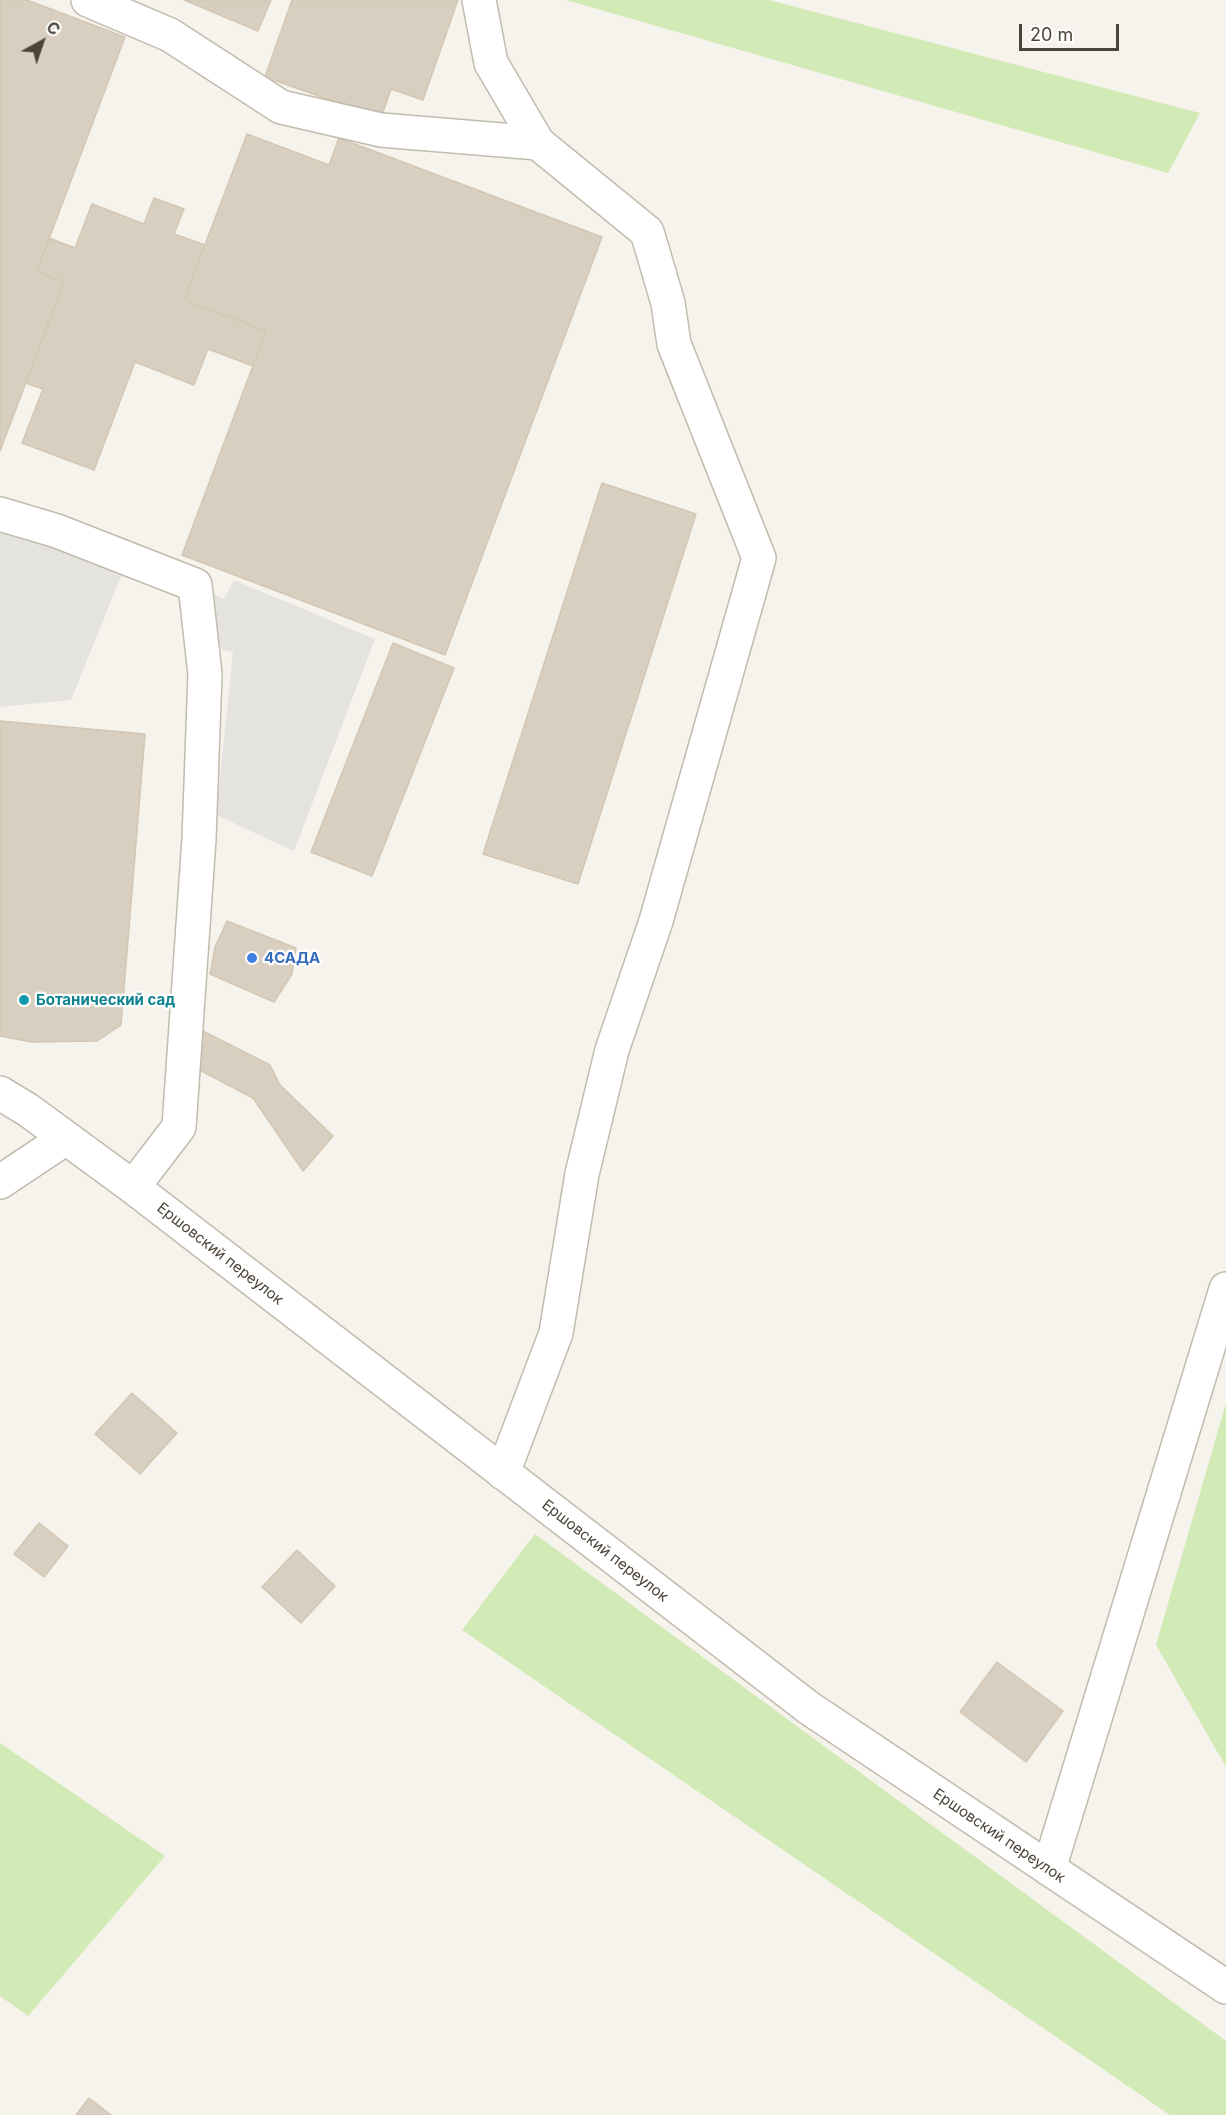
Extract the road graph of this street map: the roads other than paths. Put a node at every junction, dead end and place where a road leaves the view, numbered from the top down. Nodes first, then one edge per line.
1 (88, 0) edge
2 (479, 0) edge
3 (538, 142) junction
4 (0, 514) edge
5 (0, 1093) edge
6 (66, 1138) junction
7 (0, 1182) edge
8 (133, 1187) junction
9 (1226, 1288) edge
10 (503, 1473) junction
11 (1049, 1869) junction
12 (1226, 1988) edge

1 - 3 street
2 - 3 street
3 - 10 street
4 - 8 street
5 - 6 street, Ершовский переулок
6 - 7 street
6 - 8 street, Ершовский переулок
8 - 10 street, Ершовский переулок
9 - 11 street
10 - 11 street, Ершовский переулок
11 - 12 street, Ершовский переулок

